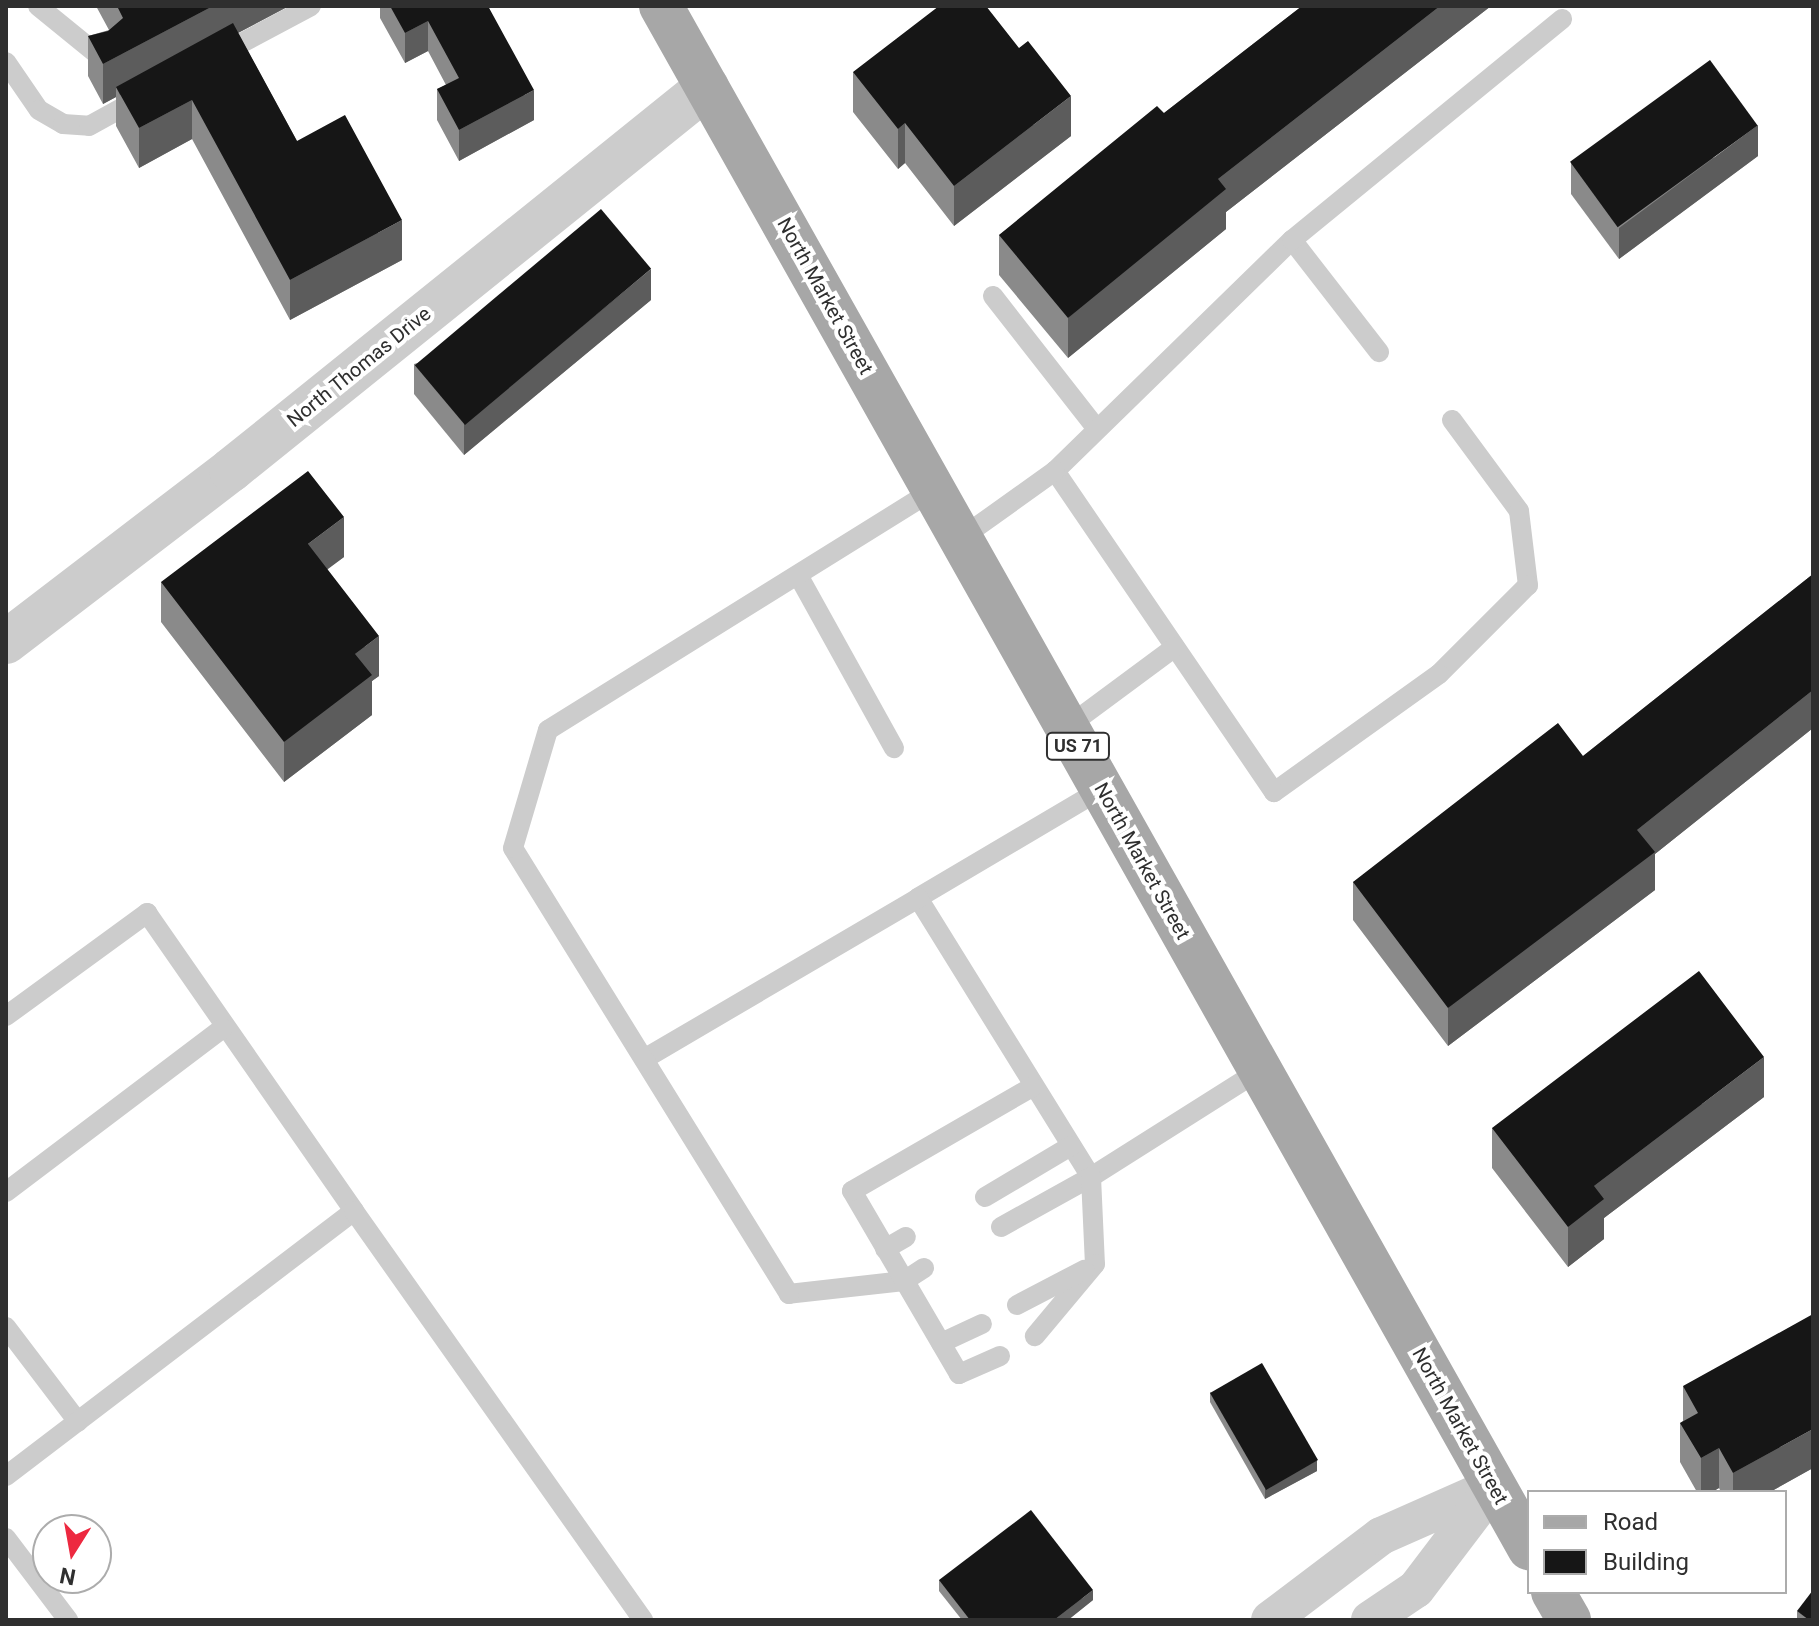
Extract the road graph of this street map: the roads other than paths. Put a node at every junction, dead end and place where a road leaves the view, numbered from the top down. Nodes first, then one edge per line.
1 (38, 6) edge
2 (311, 6) edge
3 (661, 6) edge
4 (1562, 19) dead end
5 (103, 59) edge
6 (6, 62) edge
7 (200, 66) edge
8 (707, 87) junction
9 (158, 88) edge
10 (1292, 240) junction
11 (993, 296) dead end
12 (1379, 352) dead end
13 (1452, 420) dead end
14 (1097, 429) junction
15 (1055, 471) junction
16 (934, 490) junction
17 (961, 538) junction
18 (798, 575) junction
19 (6, 642) edge
20 (1175, 647) junction
21 (1067, 727) junction
22 (894, 748) dead end
23 (1102, 789) junction
24 (918, 898) junction
25 (6, 1016) edge
26 (223, 1028) junction
27 (644, 1059) junction
28 (1260, 1070) junction
29 (1032, 1087) junction
30 (1071, 1146) junction
31 (1091, 1177) junction
32 (6, 1192) edge
33 (985, 1197) dead end
34 (354, 1211) junction
35 (1001, 1227) dead end
36 (906, 1237) dead end
37 (885, 1249) junction
38 (1095, 1264) junction
39 (924, 1268) dead end
40 (904, 1281) junction
41 (1017, 1305) dead end
42 (982, 1324) dead end
43 (6, 1327) edge
44 (1035, 1336) dead end
45 (941, 1343) junction
46 (1000, 1356) dead end
47 (78, 1422) junction
48 (6, 1476) edge
49 (1494, 1486) junction
50 (6, 1538) edge
51 (1527, 1544) edge
52 (1554, 1594) edge
53 (68, 1620) edge
54 (643, 1620) edge
55 (1270, 1620) edge
56 (1370, 1620) edge
57 (1569, 1620) edge

1 - 5 lane
2 - 7 lane
3 - 8 main road, North Market Street / US 71
4 - 10 lane
6 - 9 lane
8 - 16 main road, North Market Street / US 71
8 - 19 street, North Thomas Drive
10 - 12 lane
10 - 14 lane
11 - 14 lane
13 - 20 lane
14 - 15 lane
15 - 17 lane
15 - 20 lane
16 - 17 main road, North Market Street / US 71
16 - 18 lane
17 - 21 main road, North Market Street / US 71
18 - 22 lane
18 - 27 lane
20 - 21 lane
21 - 23 main road, North Market Street / US 71
23 - 24 lane
23 - 28 main road, North Market Street / US 71
24 - 27 lane
24 - 29 lane
25 - 26 lane
26 - 32 lane
26 - 34 lane
27 - 40 lane
28 - 31 lane
28 - 49 main road, North Market Street / US 71
29 - 30 lane
29 - 37 lane
30 - 31 lane
30 - 33 lane
31 - 35 lane
31 - 38 lane
34 - 47 lane
34 - 54 lane
36 - 37 lane
37 - 40 lane
38 - 41 lane
38 - 44 lane
39 - 40 lane
40 - 45 lane
42 - 45 lane
43 - 47 lane
45 - 46 lane
47 - 48 lane
49 - 51 main road, North Market Street / US 71
49 - 55 street
49 - 56 street
50 - 53 lane
52 - 57 main road

